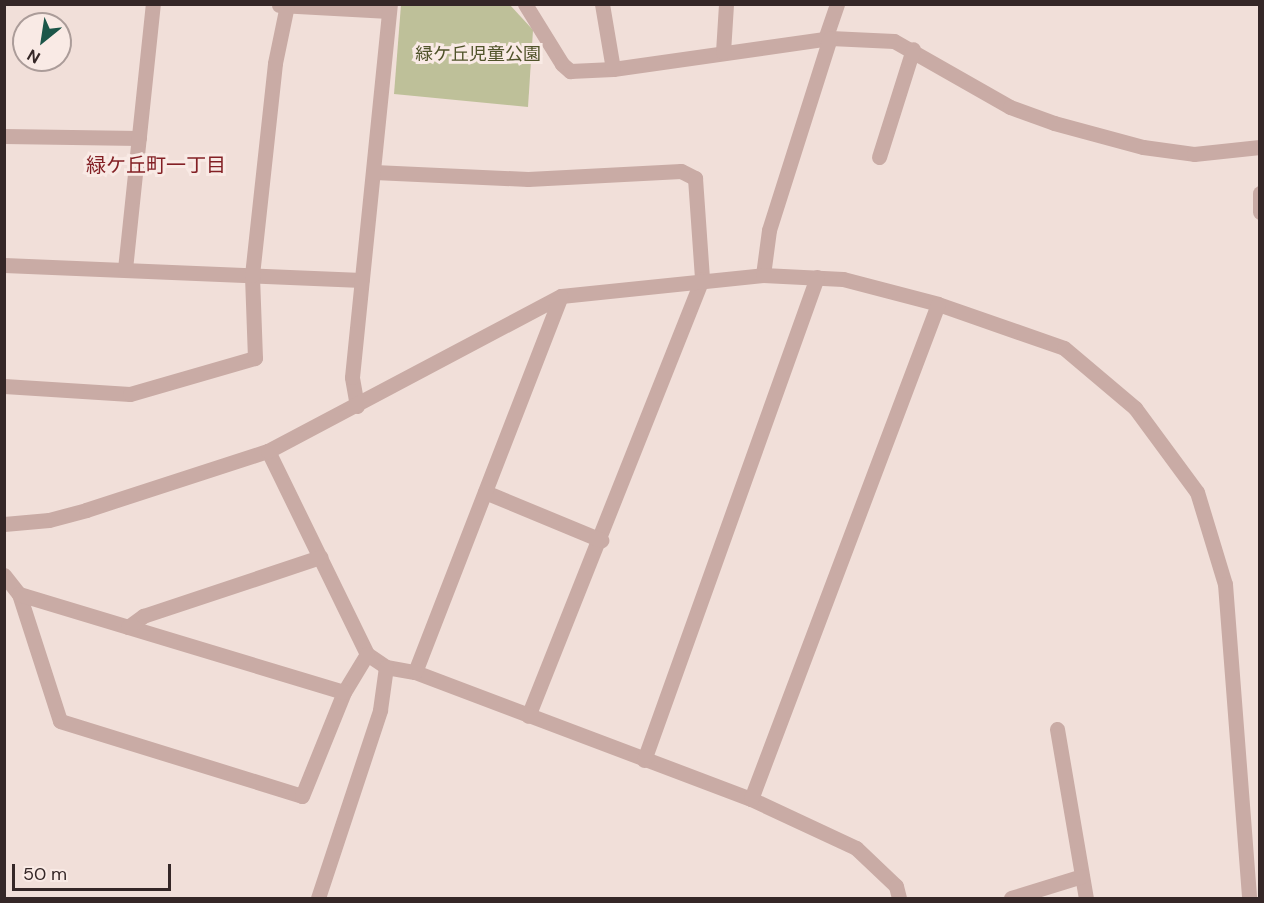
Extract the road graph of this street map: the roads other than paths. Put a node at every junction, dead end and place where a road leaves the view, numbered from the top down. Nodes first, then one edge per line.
1 (153, 4) edge
2 (278, 4) edge
3 (525, 4) edge
4 (602, 4) edge
5 (726, 4) edge
6 (837, 4) edge
7 (287, 5) edge
8 (389, 8) edge
9 (828, 39) junction
10 (913, 49) junction
11 (723, 52) junction
12 (614, 69) junction
13 (4, 135) edge
14 (139, 138) junction
15 (1260, 147) edge
16 (879, 157) dead end
17 (374, 172) junction
18 (1260, 193) edge
19 (1260, 212) edge
20 (4, 265) edge
21 (124, 269) junction
22 (252, 274) junction
23 (763, 275) junction
24 (818, 277) junction
25 (702, 279) junction
26 (363, 280) junction
27 (561, 297) junction
28 (938, 304) junction
29 (4, 386) edge
30 (357, 406) junction
31 (268, 451) junction
32 (485, 492) junction
33 (4, 524) edge
34 (601, 540) junction
35 (320, 557) junction
36 (4, 575) edge
37 (19, 594) junction
38 (128, 627) junction
39 (367, 654) junction
40 (386, 667) junction
41 (415, 672) junction
42 (344, 692) junction
43 (528, 716) junction
44 (1057, 729) dead end
45 (644, 760) junction
46 (751, 799) junction
47 (1082, 876) junction
48 (318, 898) edge
49 (899, 898) edge
50 (1011, 898) edge
51 (1086, 898) edge
52 (1249, 898) edge

1 - 14 street
2 - 7 street
3 - 12 street
4 - 12 street
5 - 11 street
6 - 9 street
7 - 8 street
7 - 22 street
8 - 17 street
9 - 10 street
9 - 11 street
9 - 23 street
10 - 15 street
10 - 16 street
11 - 12 street
13 - 14 street
14 - 21 street
17 - 25 street
17 - 26 street
18 - 19 street
20 - 21 street
21 - 22 street
22 - 26 street
22 - 29 street
23 - 24 street
23 - 25 street
24 - 28 street
24 - 45 street
25 - 27 street
25 - 34 street
26 - 30 street
27 - 30 street
27 - 32 street
28 - 46 street
28 - 52 street
30 - 31 street
31 - 33 street
31 - 35 street
32 - 34 street
32 - 41 street
34 - 43 street
35 - 38 street
35 - 39 street
36 - 37 street
37 - 38 street
37 - 42 street
38 - 42 street
39 - 40 street
39 - 42 street
40 - 41 street
40 - 48 street
41 - 43 street
43 - 45 street
44 - 47 street
45 - 46 street
46 - 49 street
47 - 50 street
47 - 51 street

